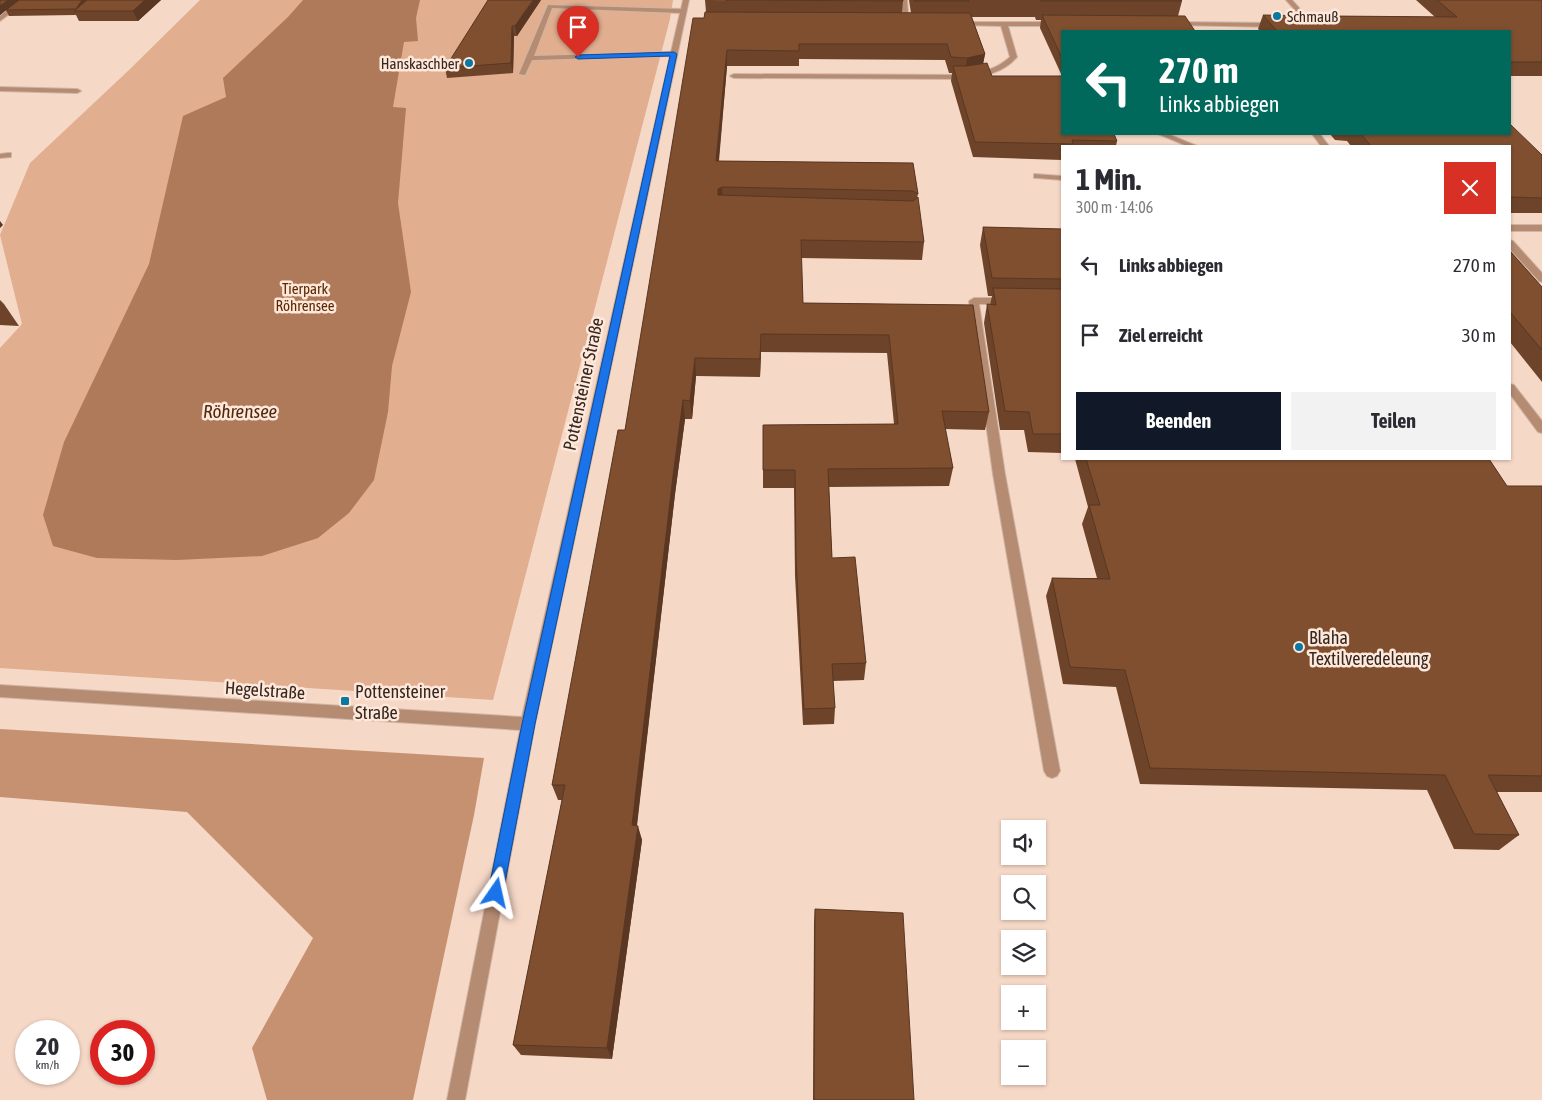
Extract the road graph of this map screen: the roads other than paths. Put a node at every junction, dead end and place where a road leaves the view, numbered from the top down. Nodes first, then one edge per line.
1 (25, 0) edge
2 (686, 0) edge
3 (904, 0) edge
4 (1289, 0) edge
5 (683, 11) junction
6 (0, 20) edge
7 (682, 23) junction
8 (691, 23) edge
9 (897, 24) edge
10 (907, 24) junction
11 (916, 24) edge
12 (954, 24) edge
13 (1004, 24) junction
14 (1063, 24) edge
15 (1162, 24) edge
16 (1282, 25) edge
17 (1301, 25) edge
18 (1311, 25) junction
19 (1316, 30) edge
20 (674, 54) junction
21 (528, 58) junction
22 (523, 74) dead end
23 (734, 76) edge
24 (0, 89) edge
25 (77, 91) dead end
26 (1165, 135) edge
27 (1317, 135) edge
28 (1190, 145) edge
29 (1325, 145) edge
30 (1037, 176) dead end
31 (1061, 178) edge
32 (1511, 228) edge
33 (1542, 228) edge
34 (1511, 244) edge
35 (1542, 279) edge
36 (1023, 301) edge
37 (1511, 388) edge
38 (1542, 429) edge
39 (0, 691) edge
40 (528, 724) junction
41 (1052, 771) dead end
42 (456, 1100) edge

1 - 6 street
2 - 5 street, Pottensteiner Straße
3 - 10 street
4 - 18 street
5 - 7 street, Pottensteiner Straße
5 - 21 street
7 - 8 street
7 - 20 street, Pottensteiner Straße
9 - 10 street
10 - 11 street
12 - 13 street
13 - 14 street
13 - 23 street
15 - 16 street
17 - 18 street
18 - 19 street
20 - 21 street
20 - 40 street, Pottensteiner Straße
21 - 22 street
24 - 25 street
26 - 28 street
27 - 29 street
30 - 31 street
32 - 33 street
34 - 35 street
36 - 41 street
37 - 38 street
39 - 40 street, Hegelstraße
40 - 42 street, Pottensteiner Straße

